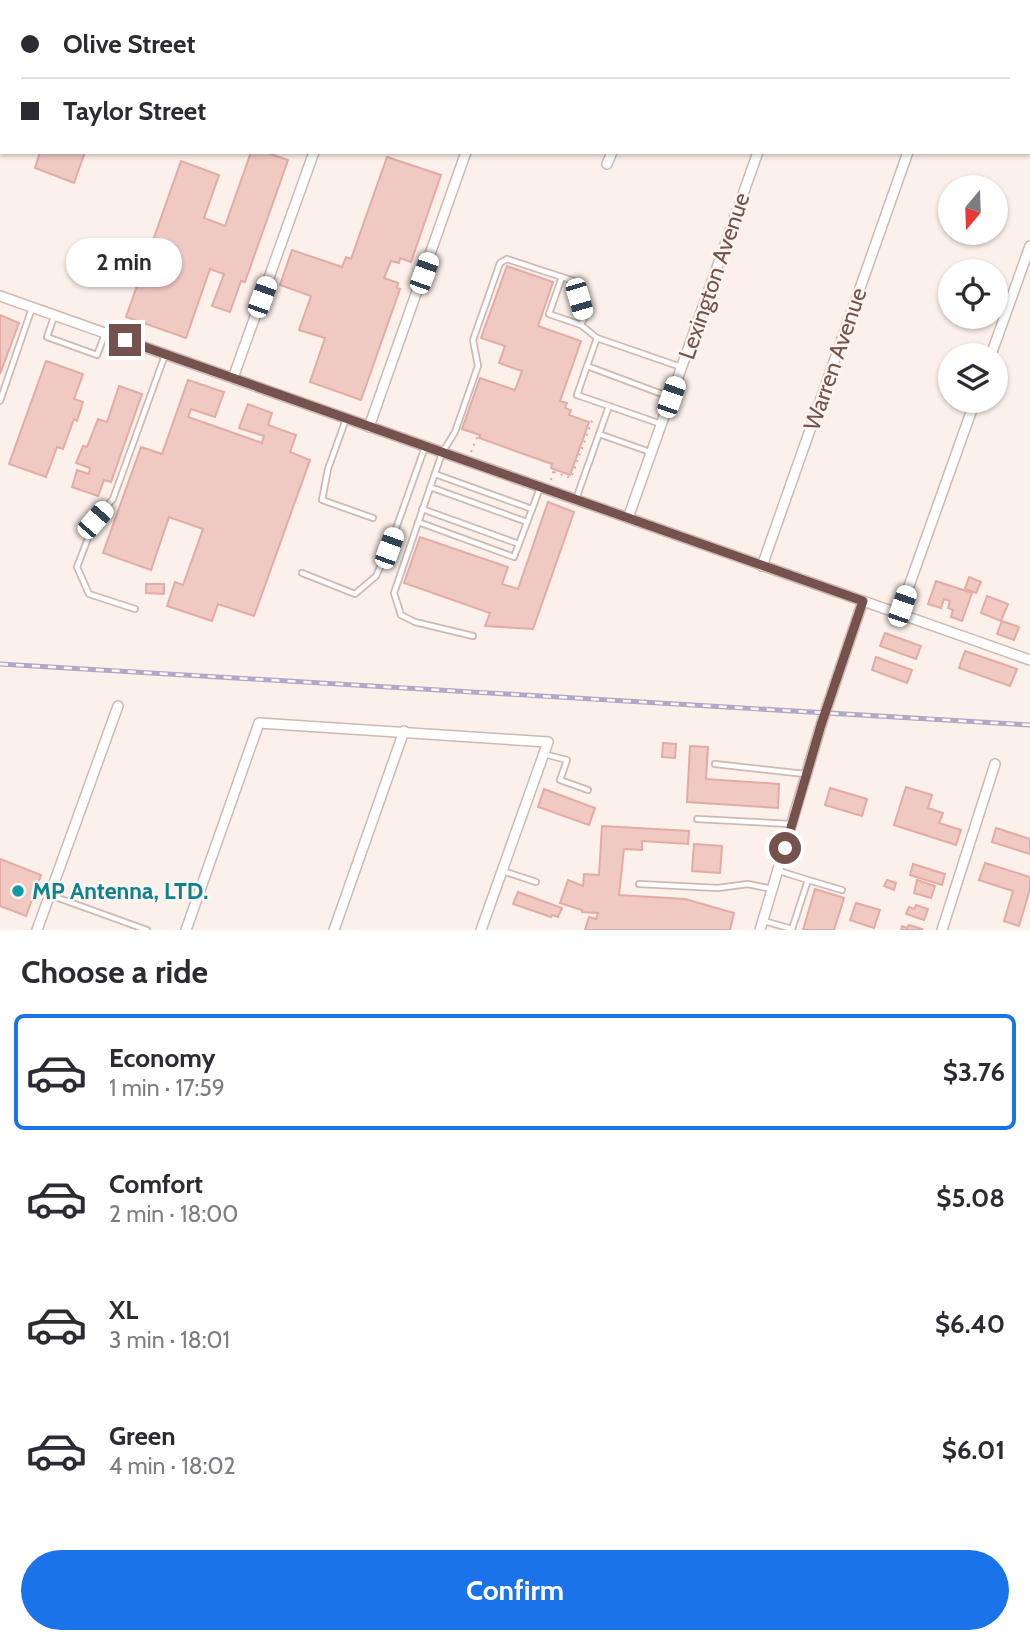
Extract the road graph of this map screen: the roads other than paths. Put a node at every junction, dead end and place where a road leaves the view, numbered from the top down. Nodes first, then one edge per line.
1 (313, 154) edge
2 (465, 154) edge
3 (611, 154) edge
4 (757, 154) edge
5 (907, 154) edge
6 (607, 164) dead end
7 (1030, 246) edge
8 (562, 277) junction
9 (0, 296) edge
10 (32, 307) junction
11 (54, 315) junction
12 (581, 326) junction
13 (105, 333) junction
14 (597, 338) junction
15 (995, 343) edge
16 (166, 354) junction
17 (587, 366) junction
18 (681, 367) junction
19 (233, 379) junction
20 (671, 397) junction
21 (0, 401) edge
22 (609, 406) junction
23 (971, 413) edge
24 (347, 419) junction
25 (661, 424) junction
26 (369, 427) junction
27 (599, 434) junction
28 (426, 447) junction
29 (442, 453) junction
30 (651, 453) junction
31 (435, 474) junction
32 (430, 487) junction
33 (540, 487) junction
34 (576, 500) junction
35 (422, 509) junction
36 (532, 509) junction
37 (373, 517) dead end
38 (628, 518) junction
39 (418, 522) junction
40 (527, 522) junction
41 (519, 544) junction
42 (762, 566) junction
43 (302, 573) dead end
44 (863, 601) junction
45 (135, 609) dead end
46 (899, 614) junction
47 (473, 636) dead end
48 (1030, 660) edge
49 (118, 706) dead end
50 (404, 731) junction
51 (544, 754) junction
52 (715, 764) dead end
53 (995, 764) dead end
54 (806, 774) junction
55 (588, 790) dead end
56 (696, 819) dead end
57 (791, 824) junction
58 (502, 871) junction
59 (778, 871) junction
60 (808, 880) junction
61 (536, 882) dead end
62 (639, 884) dead end
63 (772, 889) junction
64 (842, 890) dead end
65 (50, 895) junction
66 (762, 925) edge
67 (37, 930) edge
68 (147, 930) edge
69 (186, 930) edge
70 (334, 930) edge
71 (481, 930) edge
72 (792, 930) edge
73 (942, 930) edge

1 - 19 street
2 - 26 street
3 - 6 street
4 - 18 street, Lexington Avenue
5 - 42 street, Warren Avenue
7 - 15 street
8 - 12 lane
8 - 12 lane
8 - 29 lane
9 - 10 street
10 - 11 street
10 - 21 lane
11 - 13 street
11 - 13 lane
12 - 14 lane
13 - 16 street
14 - 17 lane
14 - 18 lane
16 - 19 street
16 - 45 lane
17 - 20 lane
17 - 22 lane
18 - 20 street, Lexington Avenue
19 - 24 street
20 - 25 street, Lexington Avenue
22 - 25 lane
22 - 27 lane
23 - 46 street
24 - 26 street
24 - 37 lane
25 - 30 street, Lexington Avenue
26 - 28 street
27 - 30 lane
27 - 34 lane
28 - 29 street
28 - 43 lane
29 - 31 lane
29 - 33 street
30 - 38 street, Lexington Avenue
31 - 32 lane
31 - 36 lane
32 - 35 lane
32 - 40 lane
33 - 34 street
33 - 36 lane
34 - 38 street
35 - 39 lane
35 - 41 lane
36 - 40 lane
38 - 42 street
39 - 41 lane
39 - 47 lane
40 - 41 lane
42 - 44 street
44 - 46 street
44 - 54 street
46 - 48 street
49 - 65 street
50 - 51 street
50 - 69 street
50 - 70 street
51 - 55 lane
51 - 58 street
52 - 54 lane
53 - 73 street
54 - 57 street
56 - 57 lane
57 - 59 street
58 - 61 lane
58 - 71 street
59 - 60 lane
59 - 63 street
60 - 64 lane
60 - 72 lane
62 - 63 lane
63 - 66 street
65 - 67 street
65 - 68 lane
66 - 72 lane

